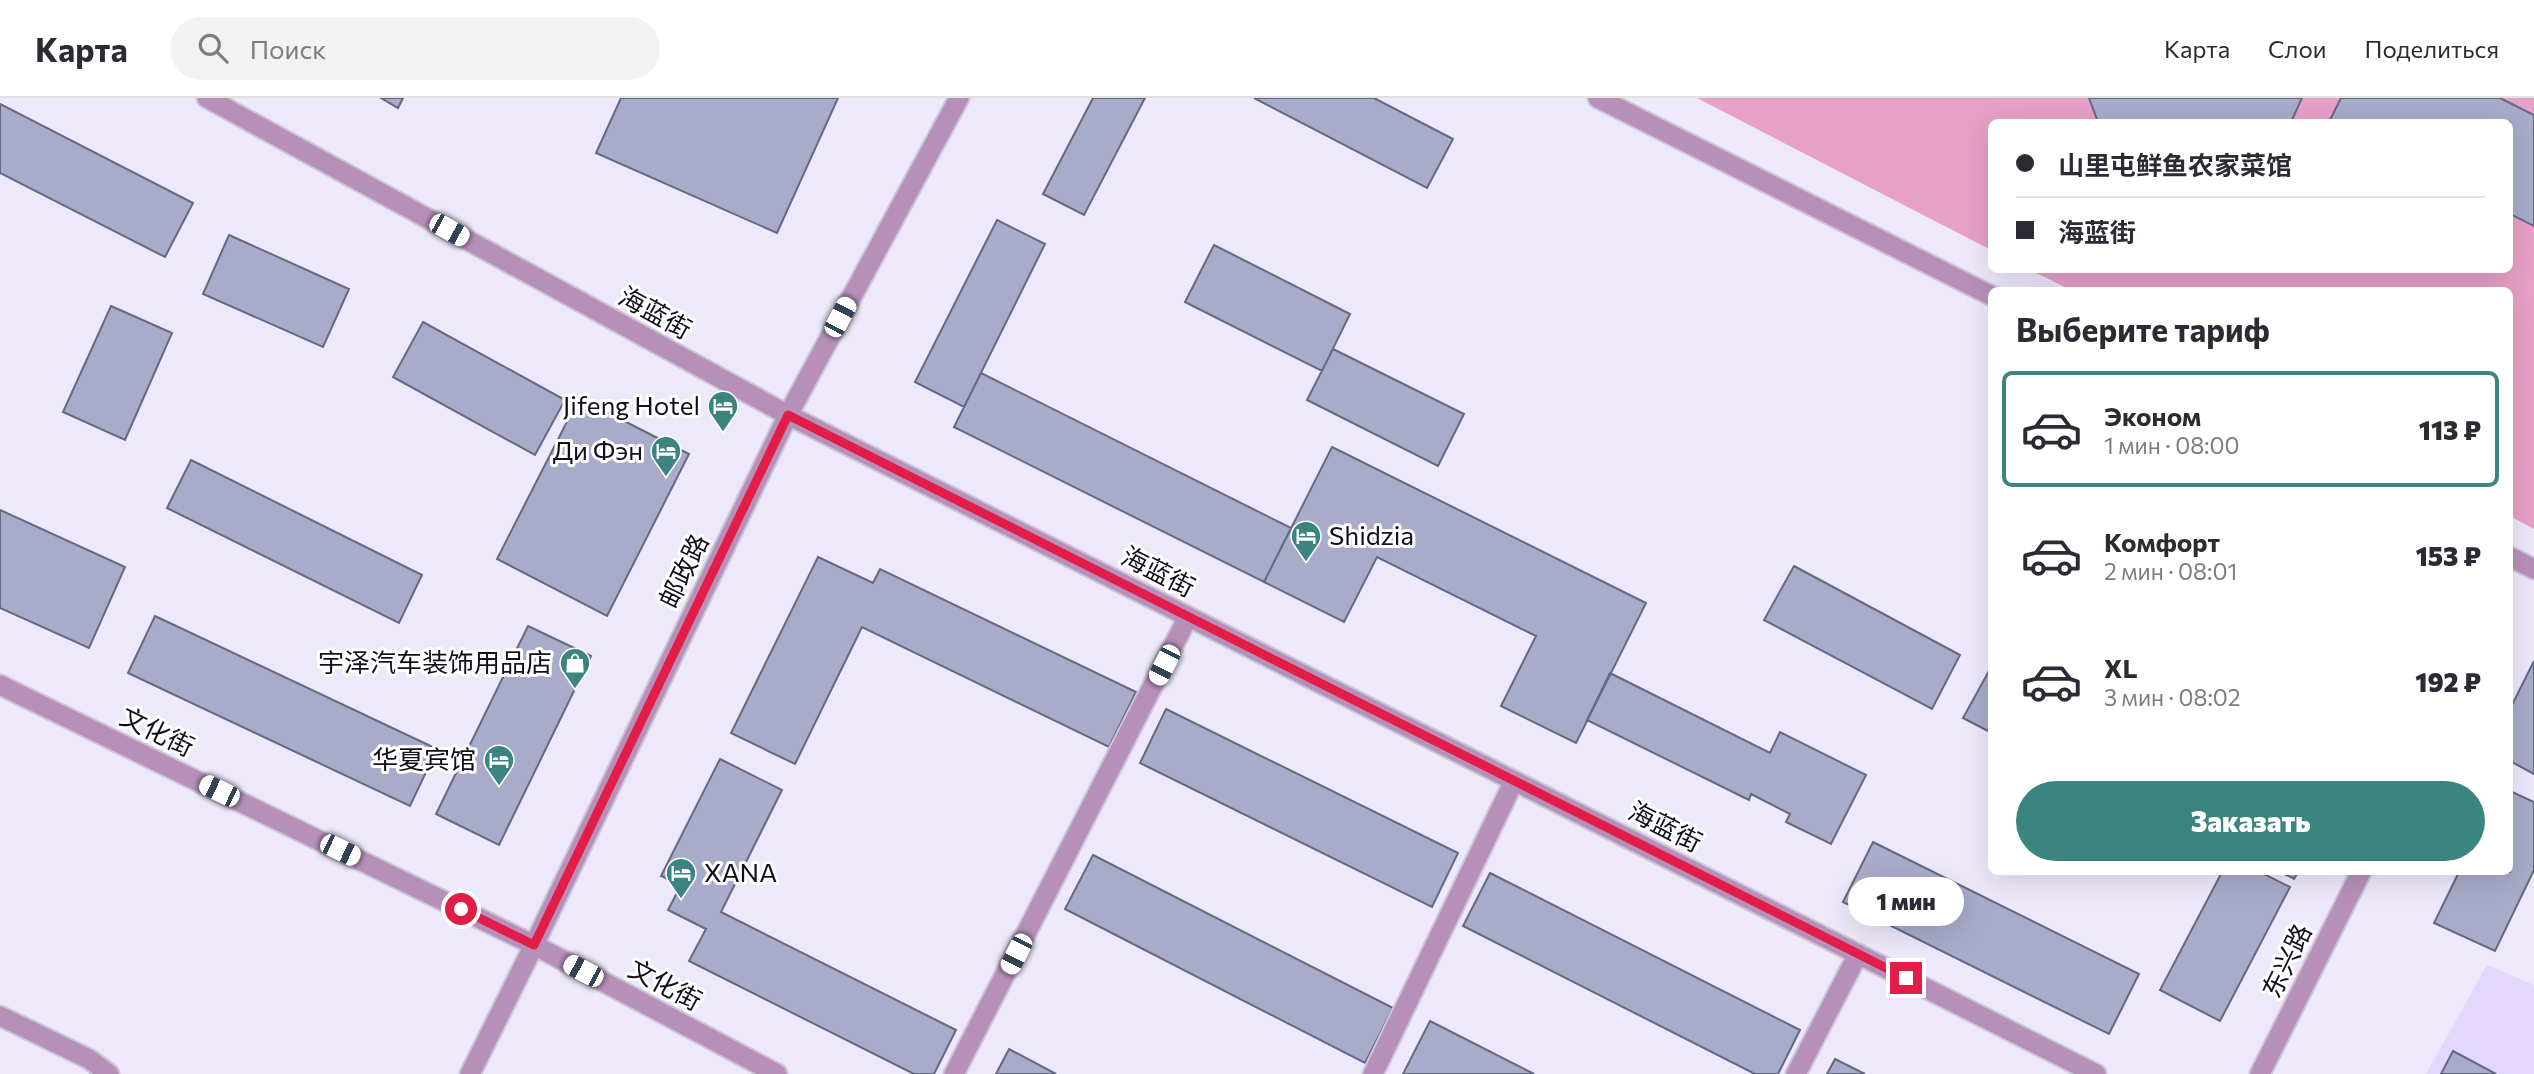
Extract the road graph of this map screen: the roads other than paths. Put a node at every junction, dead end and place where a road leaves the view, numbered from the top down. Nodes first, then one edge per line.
1 (207, 98) edge
2 (959, 98) edge
3 (1598, 98) edge
4 (1988, 294) edge
5 (788, 415) junction
6 (2513, 563) edge
7 (2534, 569) edge
8 (1188, 617) junction
9 (0, 685) edge
10 (1514, 780) junction
11 (2360, 875) edge
12 (534, 945) junction
13 (1858, 954) junction
14 (0, 1017) edge
15 (109, 1074) edge
16 (470, 1074) edge
17 (777, 1074) edge
18 (954, 1074) edge
19 (1373, 1074) edge
20 (1796, 1074) edge
21 (2096, 1074) edge
22 (2260, 1074) edge

1 - 5 street, 海蓝街
2 - 5 street, 邮政路
3 - 4 street
5 - 8 street, 海蓝街
5 - 12 street, 邮政路
6 - 7 street
8 - 10 street, 海蓝街
8 - 18 street
9 - 12 street, 文化街
10 - 13 street, 海蓝街
10 - 19 street
11 - 22 street, 东兴路
12 - 16 street, 邮政路
12 - 17 street, 文化街
13 - 20 street
13 - 21 street, 海蓝街
14 - 15 street

